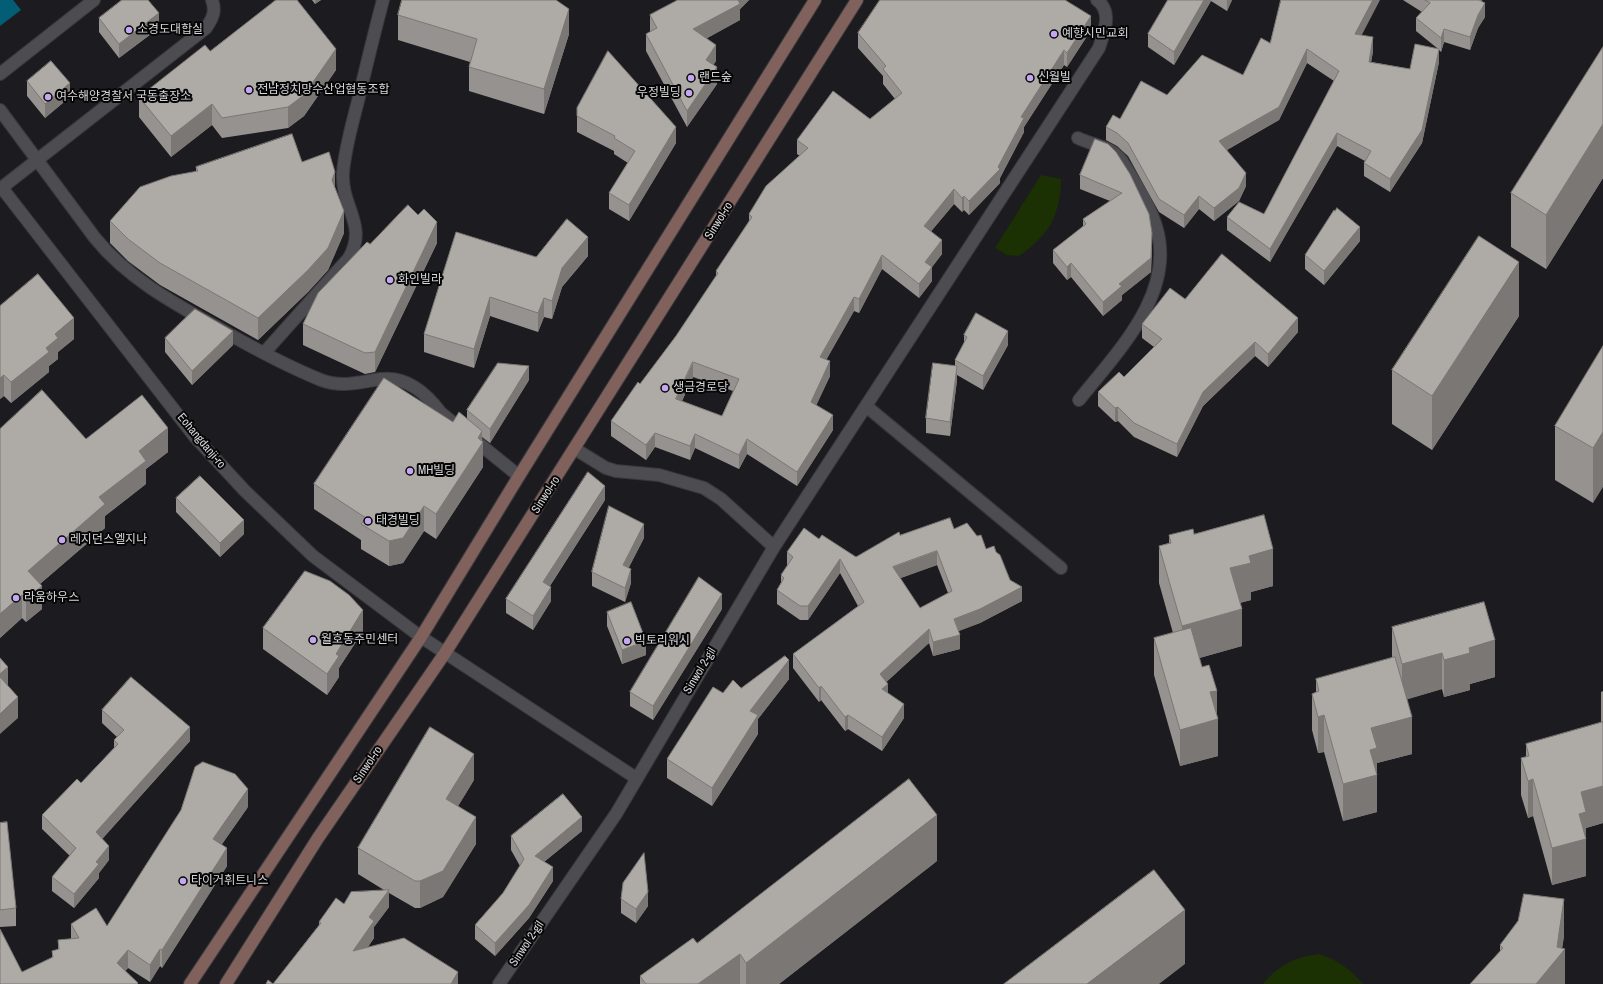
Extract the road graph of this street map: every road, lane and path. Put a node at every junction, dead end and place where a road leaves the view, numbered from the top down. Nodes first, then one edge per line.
1 (94, 0) edge
2 (212, 0) edge
3 (383, 0) edge
4 (815, 0) edge
5 (857, 0) edge
6 (1097, 0) edge
7 (0, 74) edge
8 (0, 110) edge
9 (1078, 138) dead end
10 (37, 160) junction
11 (1, 188) edge
12 (264, 353) junction
13 (1079, 400) dead end
14 (866, 406) junction
15 (575, 449) junction
16 (519, 476) junction
17 (774, 547) junction
18 (1061, 568) dead end
19 (421, 637) junction
20 (445, 653) junction
21 (636, 778) junction
22 (190, 984) edge
23 (226, 984) edge
24 (499, 984) edge

1 - 7 street
2 - 10 street
3 - 12 street
4 - 16 street
5 - 15 street, Sinwol-ro
6 - 14 street, Sinwol 2-gil
8 - 10 street
9 - 13 street
10 - 11 street
10 - 12 street
11 - 19 street, Eohangdanji-ro
12 - 16 street
14 - 17 street, Sinwol 2-gil
14 - 18 street
15 - 17 street
15 - 20 street, Sinwol-ro
16 - 19 street
17 - 21 street, Sinwol 2-gil
19 - 20 street, Eohangdanji-ro
19 - 22 street
20 - 21 street, Eohangdanji-ro
20 - 23 street, Sinwol-ro
21 - 24 street, Sinwol 2-gil

